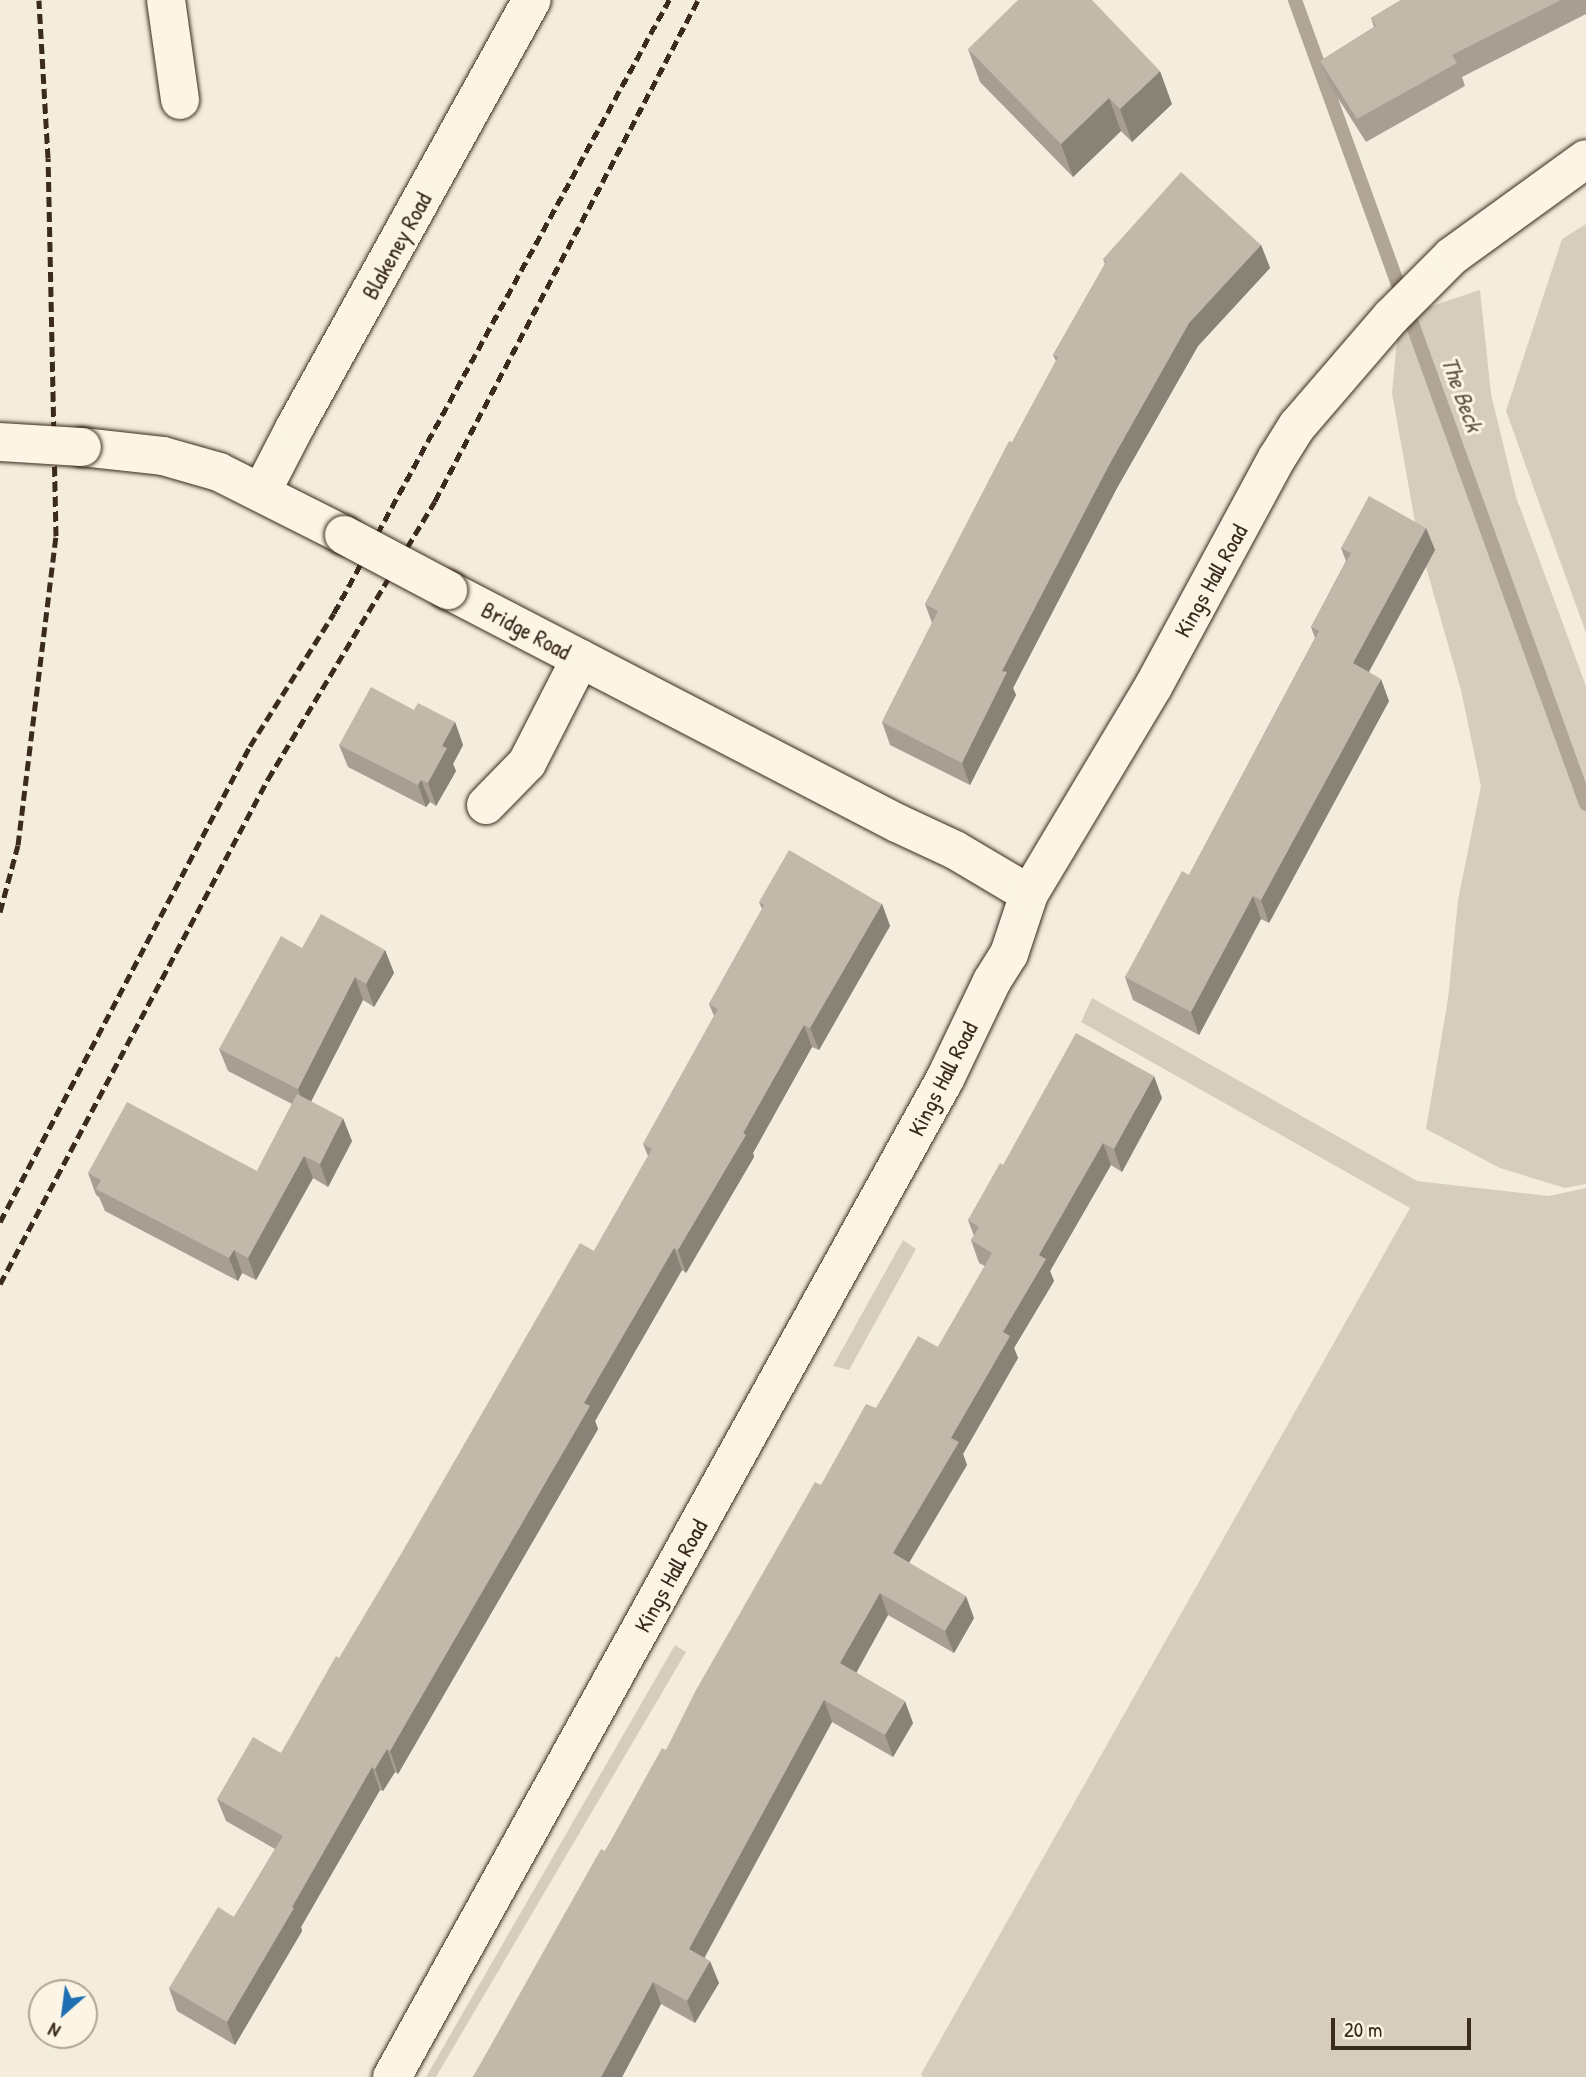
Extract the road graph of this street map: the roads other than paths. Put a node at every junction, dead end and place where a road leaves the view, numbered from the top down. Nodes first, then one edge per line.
1 (166, 0) edge
2 (532, 0) edge
3 (180, 100) dead end
4 (1586, 159) edge
5 (0, 442) edge
6 (262, 491) junction
7 (580, 659) junction
8 (486, 805) dead end
9 (1029, 894) junction
10 (393, 2077) edge

1 - 3 street
2 - 6 street, Blakeney Road
4 - 9 street, Kings Hall Road
5 - 6 street, Bridge Road, bridge
6 - 7 street, Bridge Road, bridge
7 - 8 street
7 - 9 street, Bridge Road
9 - 10 street, Kings Hall Road

